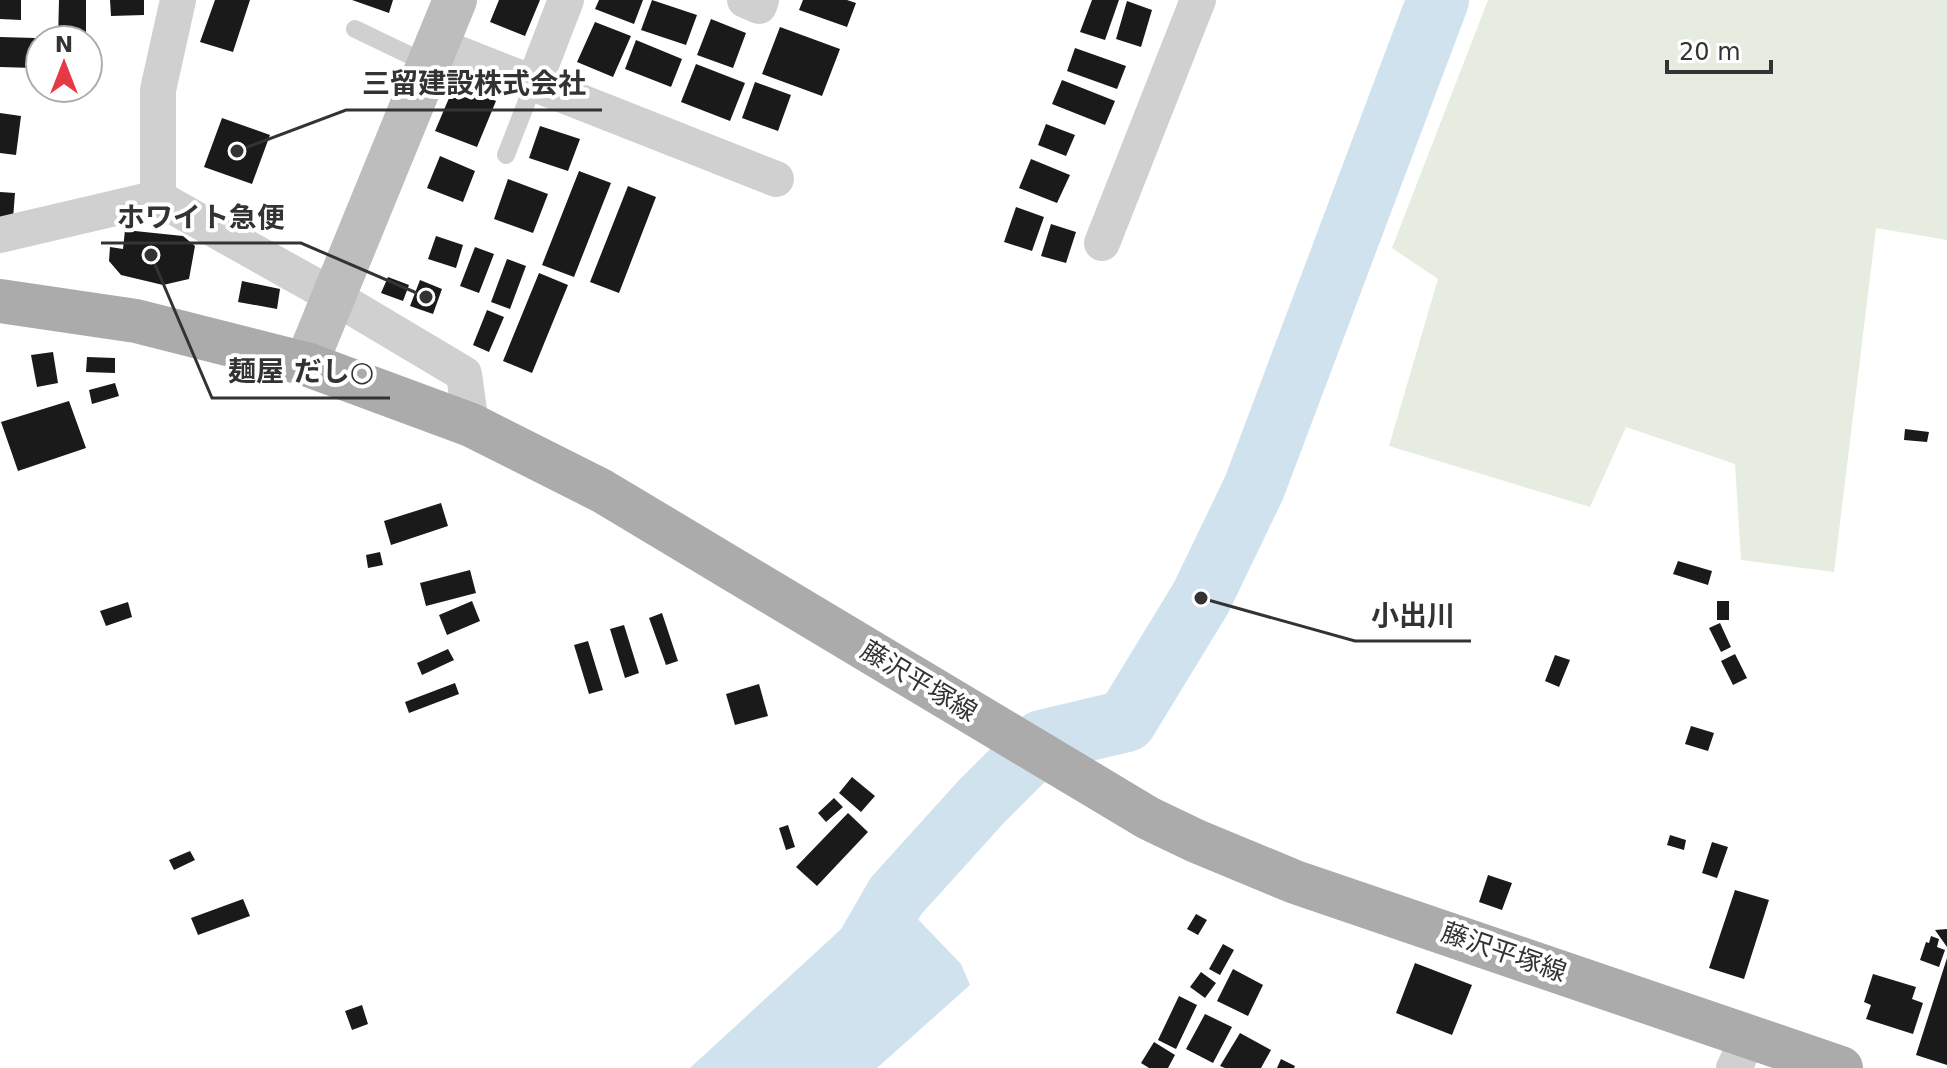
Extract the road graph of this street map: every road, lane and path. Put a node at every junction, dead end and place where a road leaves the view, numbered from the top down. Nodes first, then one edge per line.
1 (178, 0) edge
2 (455, 0) edge
3 (566, 0) edge
4 (745, 0) edge
5 (761, 0) edge
6 (1198, 0) edge
7 (355, 29) dead end
8 (432, 55) junction
9 (534, 83) junction
10 (506, 155) dead end
11 (776, 179) dead end
12 (158, 198) junction
13 (0, 235) edge
14 (1102, 243) dead end
15 (333, 296) junction
16 (0, 301) edge
17 (306, 364) junction
18 (471, 425) junction
19 (1742, 1051) edge
20 (1841, 1068) edge

1 - 12 street
2 - 8 street
3 - 9 street
4 - 5 street
6 - 14 street
7 - 8 lane
8 - 9 street
8 - 15 street
9 - 10 lane
9 - 11 street
12 - 13 street
12 - 15 street
15 - 17 street
15 - 18 street
16 - 17 main road, 藤沢平塚線
17 - 18 main road, 藤沢平塚線
18 - 19 main road, 藤沢平塚線
19 - 20 main road, 藤沢平塚線

